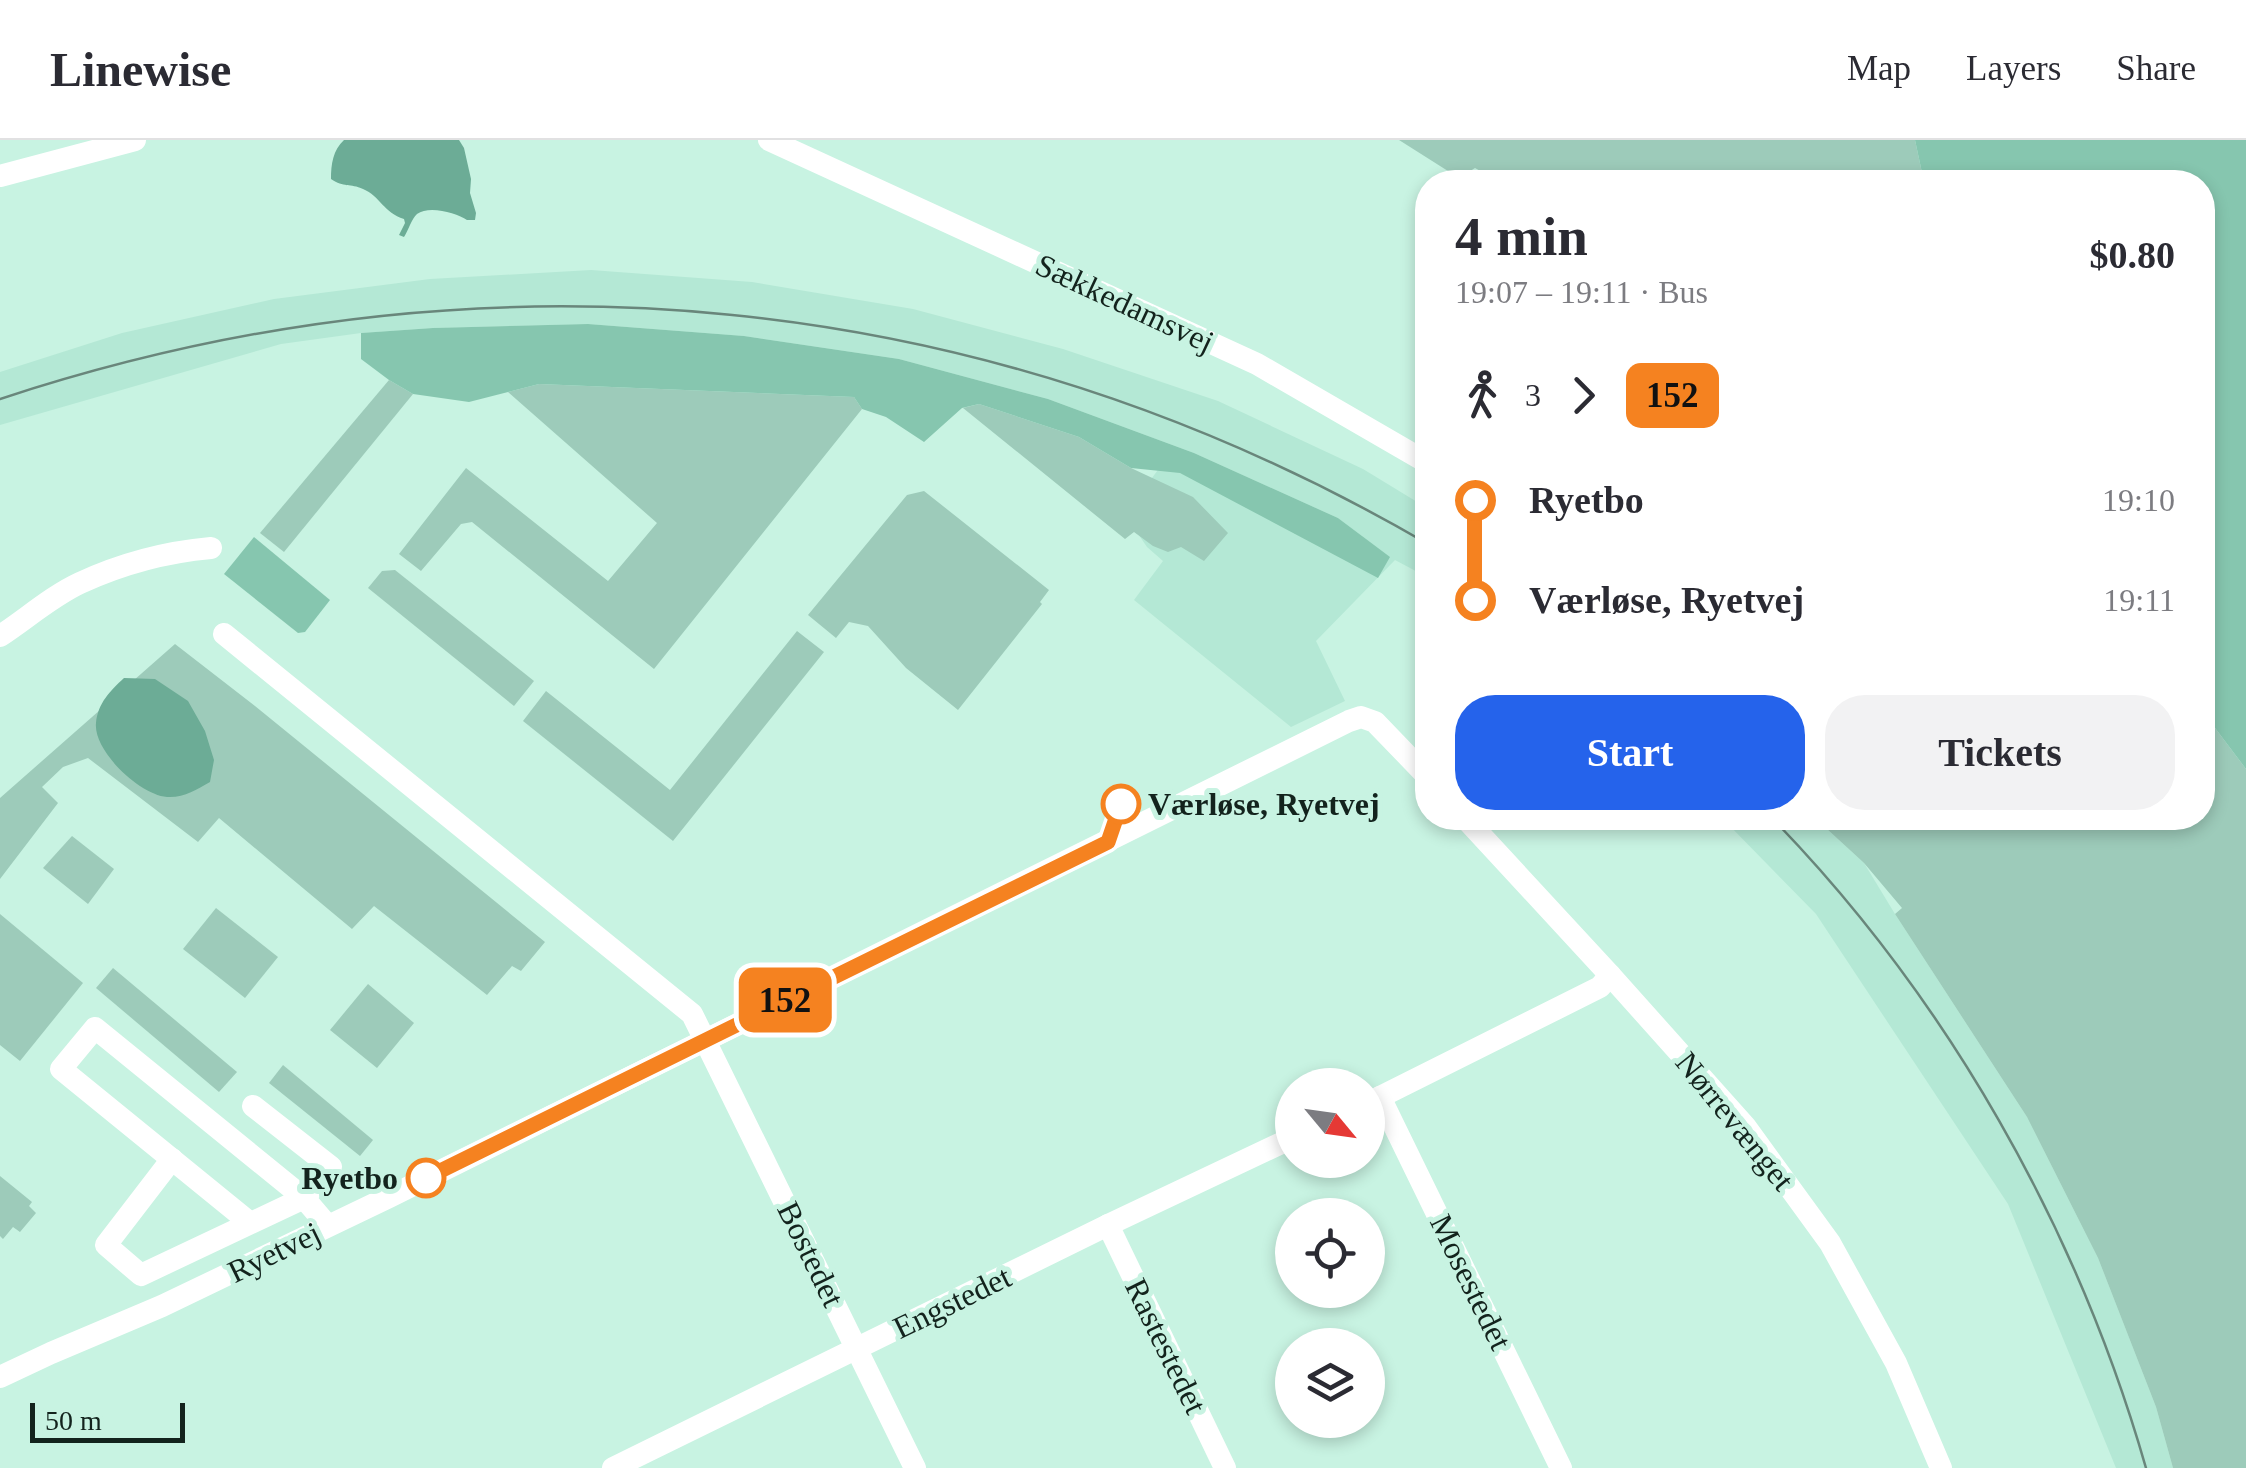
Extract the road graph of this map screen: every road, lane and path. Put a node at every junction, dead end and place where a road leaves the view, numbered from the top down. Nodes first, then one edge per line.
1 (136, 140) edge
2 (769, 140) edge
3 (818, 150) edge
4 (0, 176) edge
5 (1415, 455) edge
6 (211, 548) dead end
7 (224, 634) dead end
8 (0, 636) edge
9 (1415, 764) edge
10 (1476, 830) edge
11 (1610, 974) junction
12 (706, 1040) junction
13 (1385, 1094) edge
14 (253, 1106) dead end
15 (1385, 1122) edge
16 (1275, 1146) edge
17 (172, 1160) junction
18 (304, 1198) junction
19 (249, 1222) junction
20 (1108, 1225) junction
21 (327, 1226) junction
22 (857, 1348) junction
23 (0, 1378) edge
24 (613, 1468) edge
25 (915, 1468) edge
26 (1225, 1468) edge
27 (1561, 1468) edge
28 (1941, 1468) edge

1 - 4 street
2 - 3 street, Sækkedamsvej
3 - 5 street, Sækkedamsvej
6 - 8 street
7 - 12 street
9 - 12 street, Ryetvej
10 - 11 street, Nørrevænget
11 - 13 street
11 - 28 street, Nørrevænget
12 - 21 street, Ryetvej
12 - 22 street, Bostedet
14 - 18 street
15 - 27 street, Mosestedet
16 - 20 street, Engstedet
17 - 18 street
17 - 19 street
17 - 19 street
18 - 19 street
18 - 21 street
20 - 22 street, Engstedet
20 - 26 street, Rastestedet
21 - 23 street, Ryetvej
22 - 24 street, Engstedet
22 - 25 street, Bostedet

